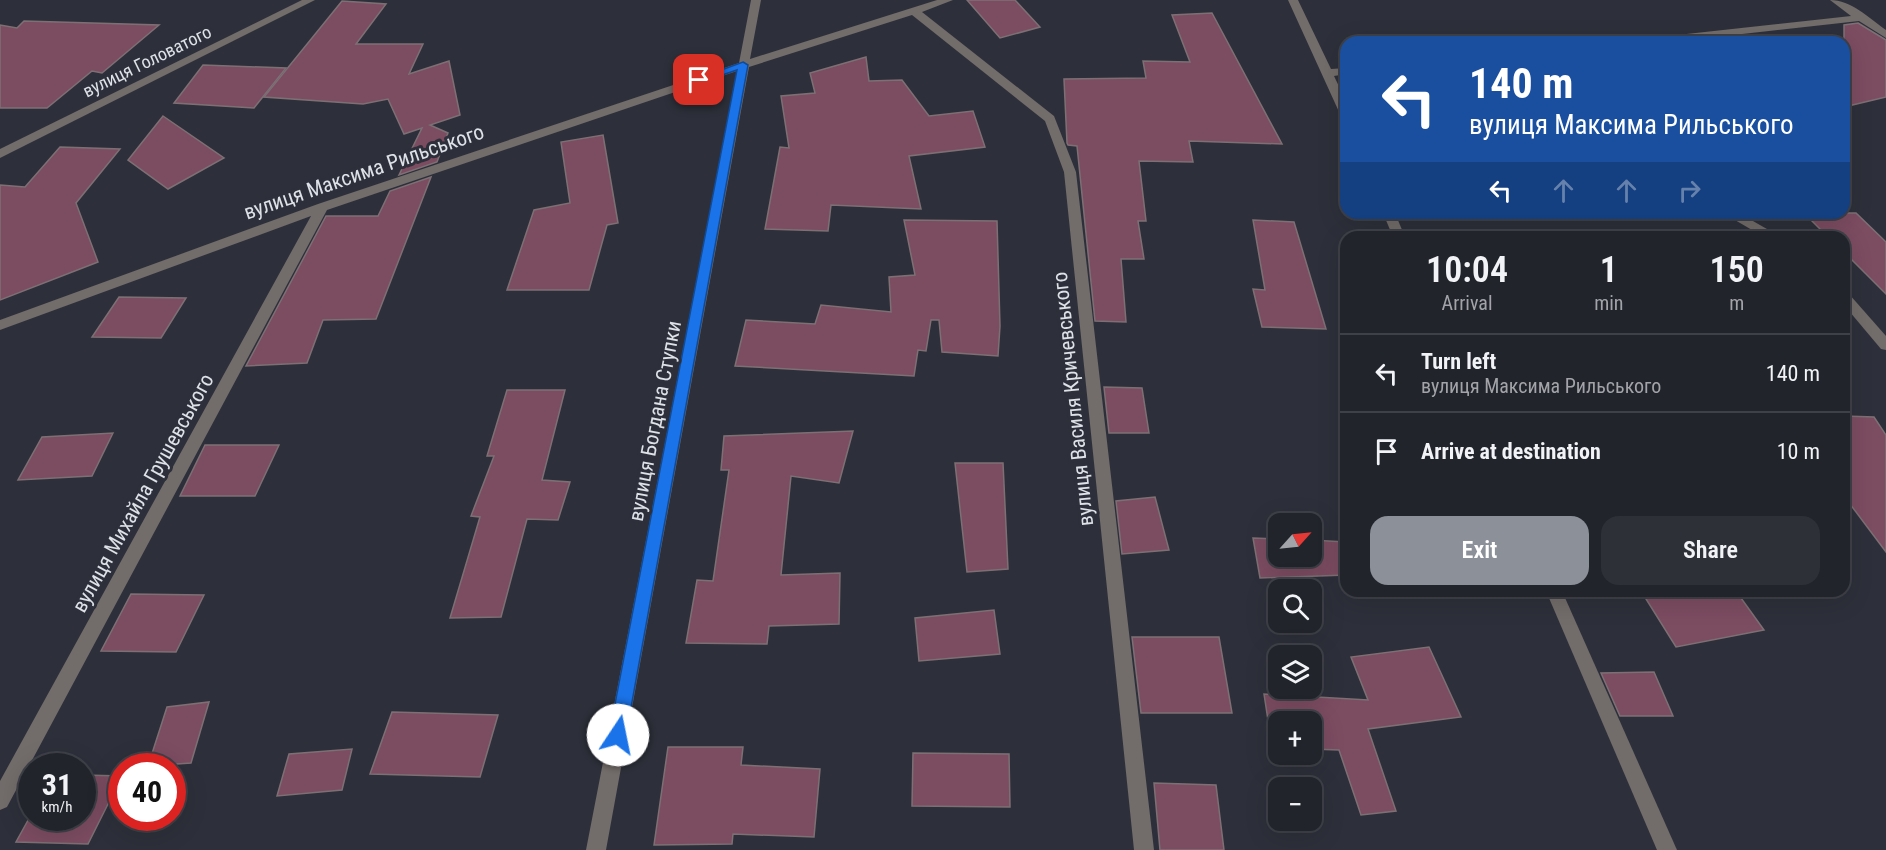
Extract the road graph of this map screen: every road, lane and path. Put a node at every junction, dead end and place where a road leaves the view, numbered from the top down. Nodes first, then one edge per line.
1 (310, 0) edge
2 (756, 0) edge
3 (948, 0) edge
4 (1293, 0) edge
5 (1836, 0) edge
6 (914, 11) junction
7 (1862, 18) junction
8 (1886, 35) edge
9 (1696, 36) edge
10 (743, 65) junction
11 (1340, 72) edge
12 (1327, 73) junction
13 (1340, 101) edge
14 (0, 154) edge
15 (322, 207) junction
16 (1740, 219) edge
17 (1764, 231) edge
18 (1850, 304) edge
19 (0, 325) edge
20 (1886, 345) edge
21 (1557, 597) edge
22 (0, 800) edge
23 (596, 850) edge
24 (1144, 850) edge
25 (1667, 850) edge

1 - 14 street, вулиця Головатого
2 - 10 street, вулиця Богдана Ступки
3 - 6 street, вулиця Максима Рильського
4 - 12 street
5 - 7 street
6 - 10 street, вулиця Максима Рильського
6 - 24 street, вулиця Василя Кричевського
7 - 8 street
7 - 9 street
10 - 15 street, вулиця Максима Рильського
10 - 23 street, вулиця Богдана Ступки
11 - 12 street
12 - 13 street
15 - 19 street, вулиця Максима Рильського
15 - 22 street, вулиця Михайла Грушевського
16 - 17 street
18 - 20 street
21 - 25 street

